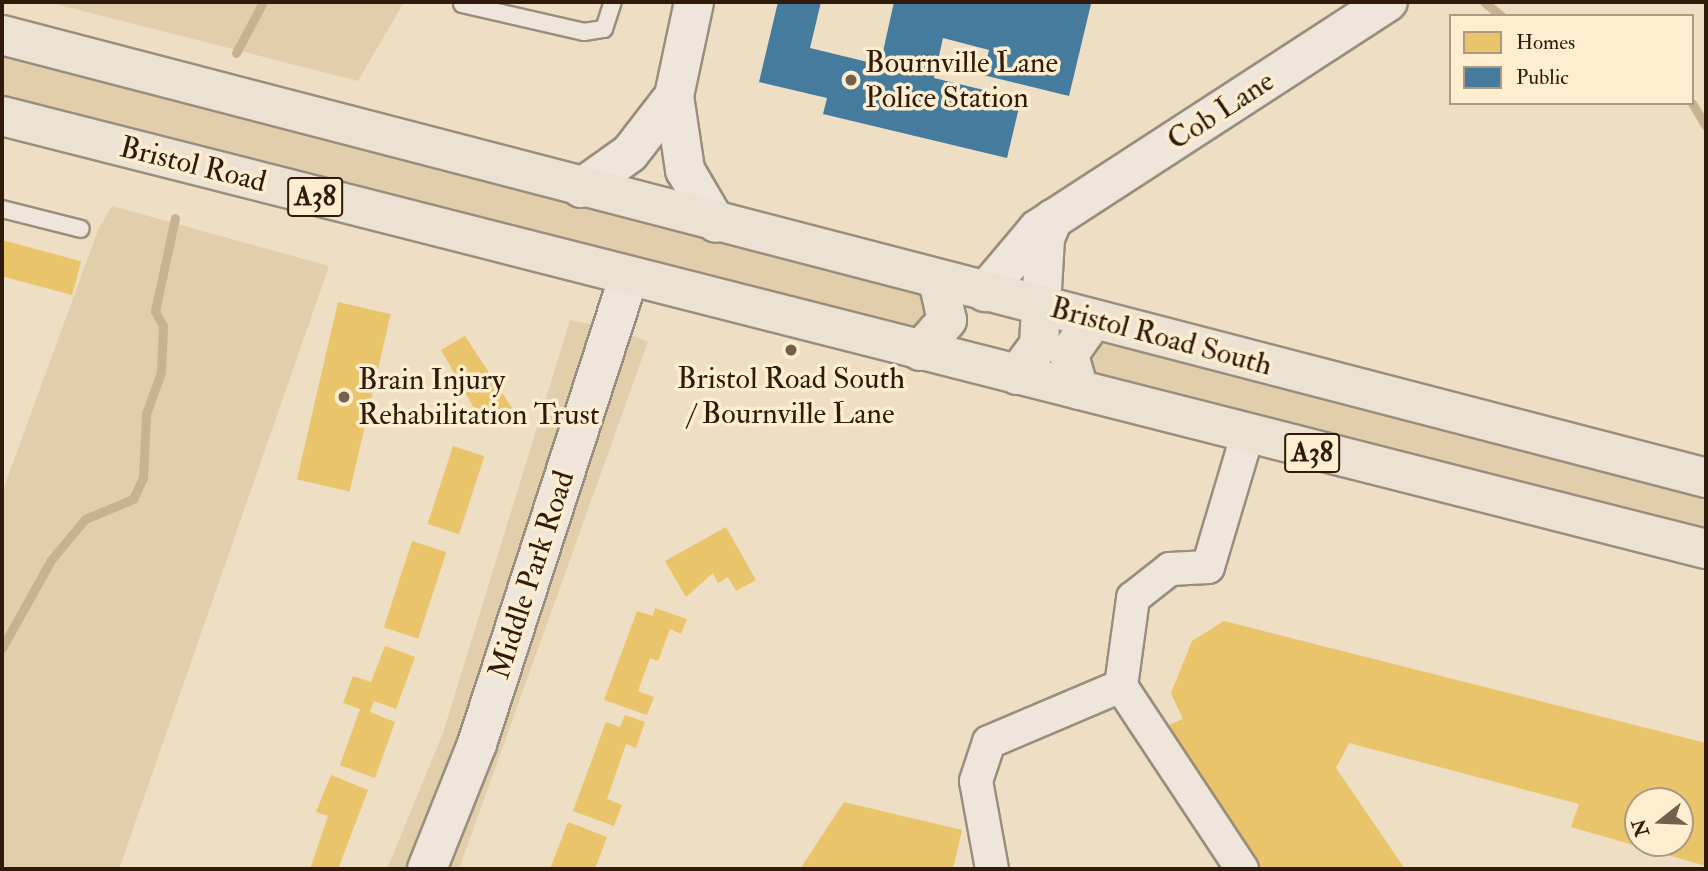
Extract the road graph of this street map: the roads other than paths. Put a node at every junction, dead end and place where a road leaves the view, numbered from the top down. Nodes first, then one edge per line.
1 (613, 2) edge
2 (694, 2) edge
3 (1388, 2) edge
4 (462, 5) dead end
5 (2, 35) edge
6 (674, 96) junction
7 (2, 116) edge
8 (598, 192) junction
9 (2, 209) edge
10 (1053, 219) junction
11 (716, 223) junction
12 (81, 229) dead end
13 (628, 278) junction
14 (938, 281) junction
15 (985, 292) junction
16 (1041, 306) junction
17 (1093, 320) junction
18 (920, 351) junction
19 (975, 364) junction
20 (1017, 375) junction
21 (1079, 390) junction
22 (1247, 436) junction
23 (1706, 478) edge
24 (1706, 549) edge
25 (1121, 686) junction
26 (427, 869) edge
27 (992, 869) edge
28 (1242, 869) edge

1 - 4 lane
2 - 6 street
3 - 10 street, Cob Lane
5 - 8 highway, A38
6 - 8 street
6 - 11 street
7 - 13 highway, Bristol Road / A38
8 - 11 highway, Bristol Road South / A38
9 - 12 lane
10 - 15 street, Cob Lane
10 - 16 street
11 - 14 highway, Bristol Road South / A38
13 - 18 highway, A38
13 - 26 street, Middle Park Road
14 - 15 highway, Bristol Road South / A38
14 - 18 highway
15 - 16 highway, Bristol Road South / A38
15 - 19 highway
16 - 17 highway, Bristol Road South / A38
16 - 20 highway
17 - 21 highway
17 - 23 highway, Bristol Road South / A38
18 - 19 highway, A38
19 - 20 highway, A38
20 - 21 highway, A38
21 - 22 highway, A38
22 - 24 highway, A38
22 - 25 street
25 - 27 street
25 - 28 street

